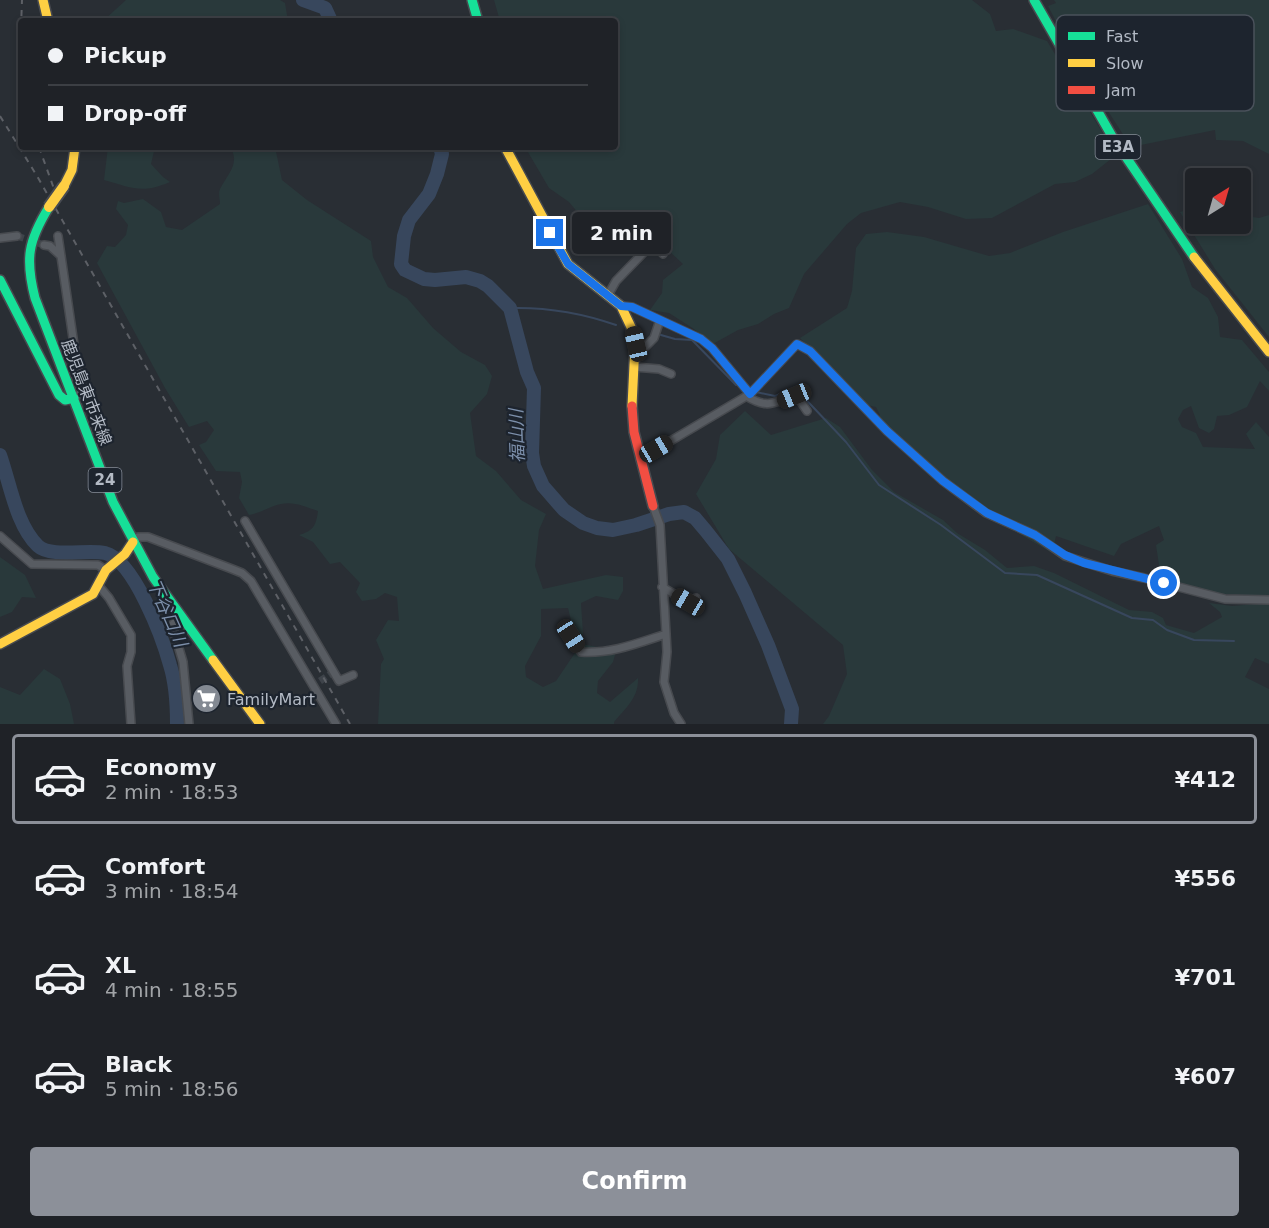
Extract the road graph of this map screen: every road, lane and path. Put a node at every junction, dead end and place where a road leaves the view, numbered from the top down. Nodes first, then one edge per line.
1 (43, 0) edge
2 (472, 0) edge
3 (1034, 0) edge
4 (47, 18) edge
5 (477, 18) edge
6 (1056, 41) edge
7 (1097, 111) edge
8 (75, 150) edge
9 (507, 150) edge
10 (17, 236) tunnel mouth
11 (58, 236) dead end
12 (0, 239) edge
13 (44, 245) tunnel mouth
14 (663, 254) dead end
15 (61, 256) junction
16 (0, 280) edge
17 (608, 296) junction
18 (621, 306) junction
19 (660, 320) junction
20 (644, 348) dead end
21 (1269, 352) edge
22 (634, 367) junction
23 (671, 374) dead end
24 (748, 395) junction
25 (74, 398) junction
26 (807, 411) dead end
27 (640, 459) junction
28 (653, 506) joint
29 (245, 520) dead end
30 (0, 536) edge
31 (133, 542) junction
32 (108, 568) junction
33 (99, 586) junction
34 (662, 587) junction
35 (696, 598) dead end
36 (1269, 600) edge
37 (181, 616) junction
38 (666, 634) junction
39 (571, 636) dead end
40 (0, 644) edge
41 (353, 675) dead end
42 (320, 681) tunnel mouth
43 (313, 686) junction
44 (131, 724) edge
45 (189, 724) edge
46 (261, 724) edge
47 (336, 724) edge
48 (681, 724) edge

1 - 4 main road
2 - 5 main road
3 - 6 main road, E3A
7 - 21 main road, E3A
8 - 25 main road, 鹿児島東市来線 / 24, bridge
9 - 17 main road
10 - 12 street
11 - 15 street
13 - 15 street
14 - 17 street
15 - 25 street
16 - 25 main road
17 - 18 main road
18 - 19 street
18 - 22 main road
19 - 20 street
19 - 24 street
22 - 23 street
22 - 27 main road
24 - 26 street
24 - 27 street
24 - 36 street
25 - 31 main road, 鹿児島東市来線 / 24
27 - 28 main road
28 - 34 street
29 - 41 street
30 - 32 street
31 - 32 main road
31 - 37 main road, 鹿児島東市来線 / 24
31 - 43 street
32 - 33 main road
33 - 40 main road
33 - 44 street
34 - 35 street
34 - 38 street
37 - 45 street
37 - 46 main road, 鹿児島東市来線 / 24
38 - 39 street
38 - 48 street
42 - 43 street
43 - 47 street

